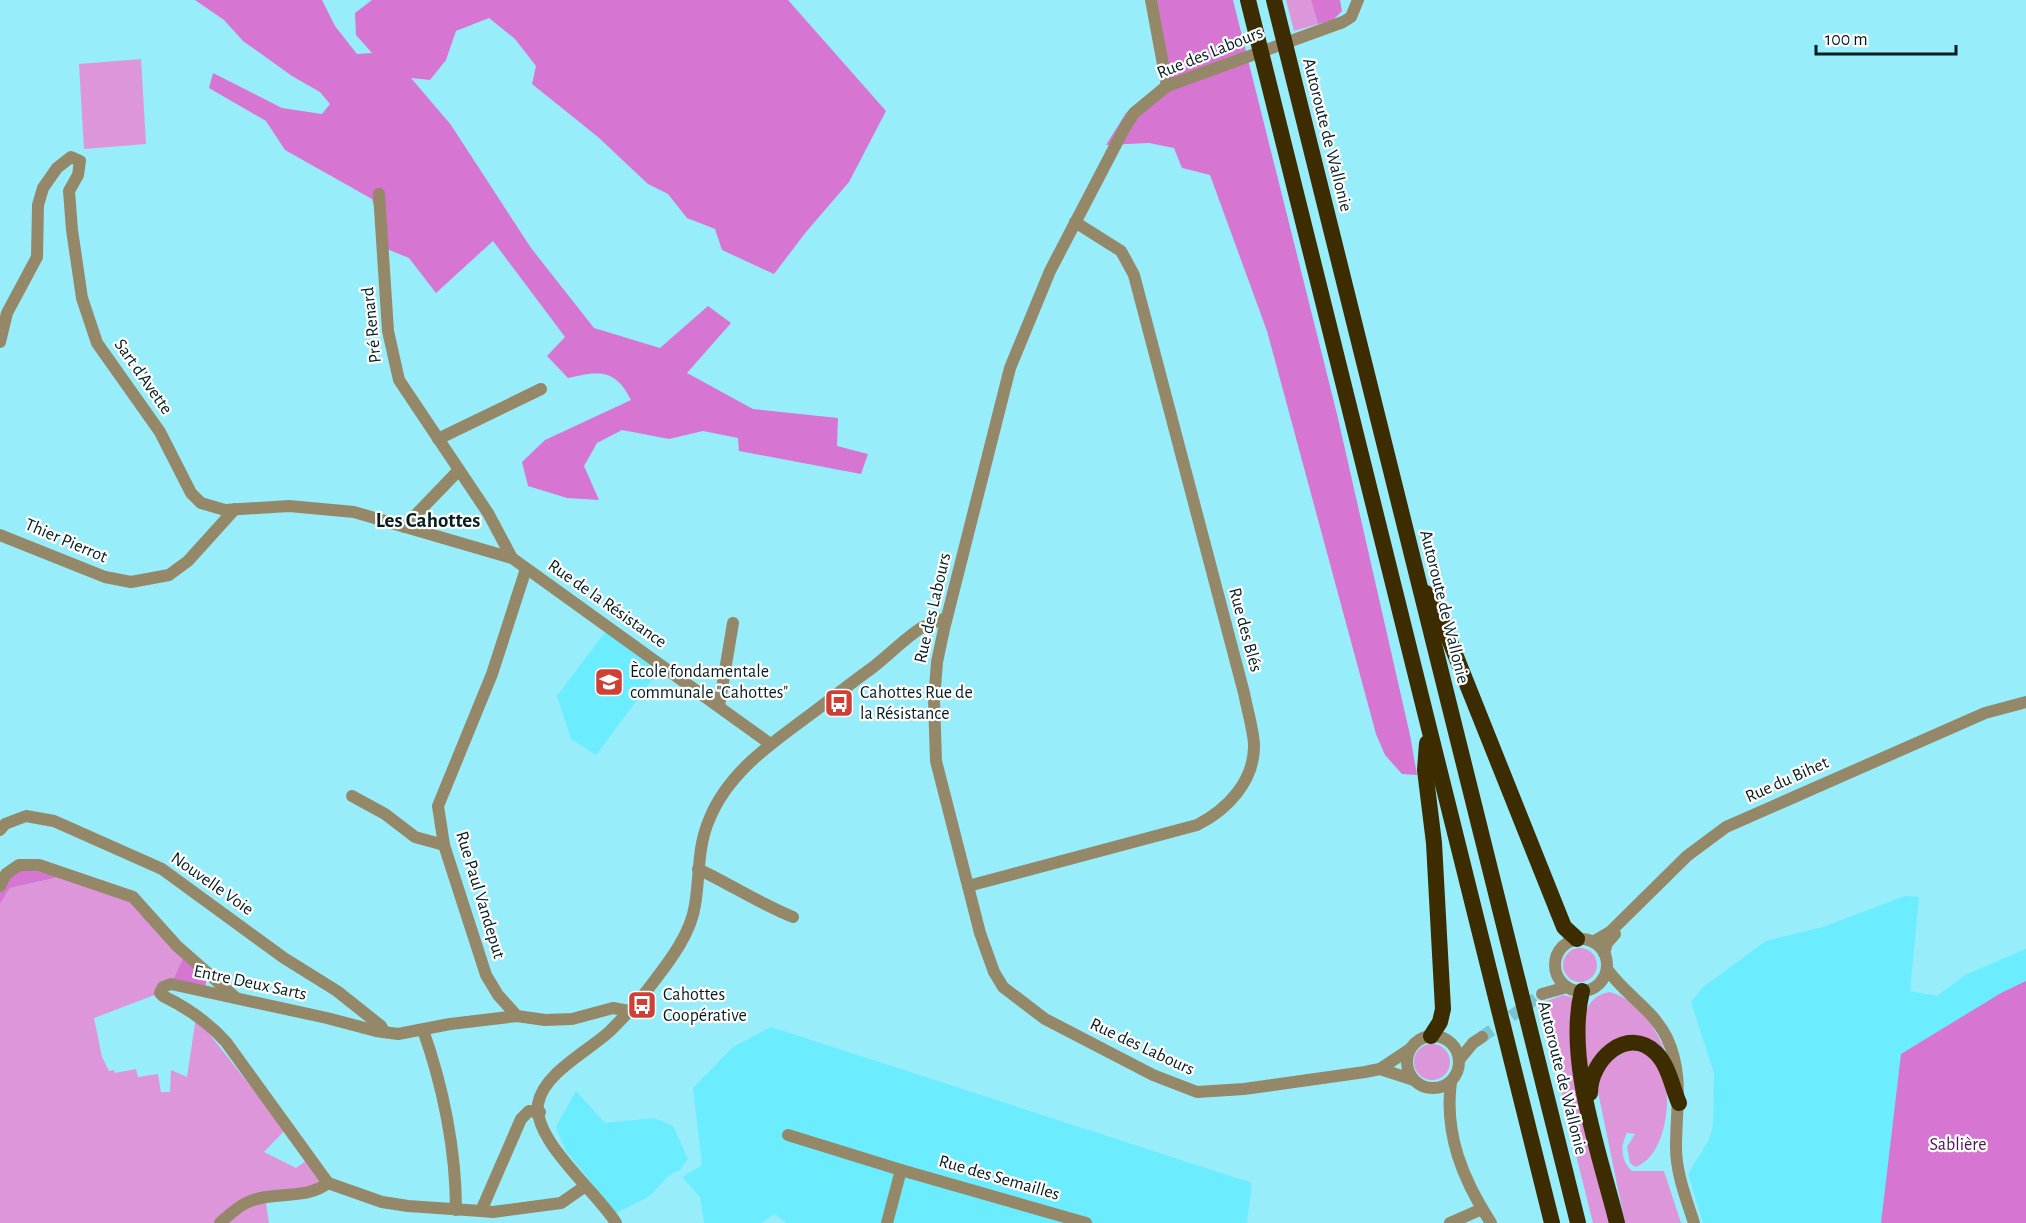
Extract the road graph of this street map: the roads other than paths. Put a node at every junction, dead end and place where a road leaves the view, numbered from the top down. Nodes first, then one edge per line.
1 (1151, 0) edge
2 (1248, 0) edge
3 (1274, 0) edge
4 (1358, 0) edge
5 (1167, 86) junction
6 (379, 194) dead end
7 (1075, 222) junction
8 (0, 342) edge
9 (541, 389) dead end
10 (438, 439) junction
11 (459, 470) junction
12 (235, 509) junction
13 (404, 527) junction
14 (0, 535) edge
15 (512, 558) junction
16 (526, 569) junction
17 (1418, 580) junction
18 (946, 618) junction
19 (733, 623) dead end
20 (2026, 702) edge
21 (719, 706) junction
22 (2026, 710) edge
23 (1428, 727) junction
24 (769, 743) junction
25 (352, 796) dead end
26 (0, 830) edge
27 (444, 845) junction
28 (698, 869) junction
29 (0, 886) edge
30 (968, 886) junction
31 (793, 915) dead end
32 (1585, 941) junction
33 (1604, 953) junction
34 (1607, 969) junction
35 (1557, 974) junction
36 (1581, 989) junction
37 (1623, 989) junction
38 (236, 998) junction
39 (628, 1011) junction
40 (517, 1016) junction
41 (423, 1030) junction
42 (384, 1032) junction
43 (1431, 1036) junction
44 (1453, 1045) junction
45 (1410, 1049) junction
46 (1460, 1060) junction
47 (1380, 1069) junction
48 (1414, 1080) junction
49 (1451, 1082) junction
50 (1428, 1088) junction
51 (1679, 1103) junction
52 (1448, 1106) junction
53 (540, 1112) junction
54 (1590, 1112) junction
55 (789, 1135) dead end
56 (901, 1170) junction
57 (328, 1183) junction
58 (584, 1187) junction
59 (1482, 1209) junction
60 (456, 1210) junction
61 (481, 1211) junction
62 (220, 1223) edge
63 (616, 1223) edge
64 (887, 1223) edge
65 (1086, 1223) edge
66 (1450, 1223) edge
67 (1491, 1223) edge
68 (1552, 1223) edge
69 (1578, 1223) edge
70 (1617, 1223) edge
71 (1694, 1223) edge

1 - 5 street
2 - 23 highway
3 - 17 highway, Autoroute de Wallonie
4 - 5 street, Rue des Labours
5 - 7 street, Rue des Labours
6 - 10 street, Pré Renard
7 - 18 street, Rue des Labours
7 - 30 street, Rue des Blés
8 - 12 street, Sart d'Avette
9 - 10 street
10 - 11 street, Pré Renard
11 - 13 street
11 - 15 street, Pré Renard
12 - 13 street, Sart d'Avette
12 - 14 street, Thier Pierrot
13 - 15 street, Sart d'Avette
15 - 16 street, Rue de la Résistance
16 - 21 street, Rue de la Résistance
16 - 27 street, Rue Paul Vandeput
17 - 32 highway
17 - 69 highway, Autoroute de Wallonie
18 - 24 street
18 - 30 street, Rue des Labours
19 - 21 street
20 - 32 street, Rue du Bihet
21 - 24 street, Rue de la Résistance
22 - 33 street, Rue du Bihet
23 - 43 highway
23 - 68 highway
24 - 28 street
25 - 27 street
26 - 42 street, Nouvelle Voie
27 - 40 street, Rue Paul Vandeput
28 - 31 street
28 - 39 street
29 - 38 street
30 - 47 street, Rue des Labours
32 - 33 street
32 - 35 street, Rue du Bihet
33 - 34 street
34 - 36 street
34 - 37 street
35 - 36 street
35 - 36 street, Rue du Bihet
36 - 37 street
36 - 54 highway
37 - 51 street
38 - 42 street, Entre Deux Sarts
38 - 57 street, Entre Deux Sarts
39 - 40 street
39 - 53 street
40 - 41 street, Entre Deux Sarts
41 - 42 street, Entre Deux Sarts
41 - 60 street
43 - 44 street
43 - 45 street
44 - 46 street
44 - 46 street
45 - 47 street, Rue des Labours
45 - 48 street
46 - 49 street
47 - 48 street, Rue des Labours
48 - 50 street
49 - 50 street
49 - 52 street
50 - 52 street
51 - 54 highway
51 - 71 street
52 - 59 street
53 - 58 street
53 - 61 street
54 - 70 highway
55 - 56 street, Rue des Semailles
56 - 64 street
56 - 65 street, Rue des Semailles
57 - 60 street
57 - 62 street
58 - 61 street
58 - 63 street
59 - 66 street
59 - 67 street
60 - 61 street

